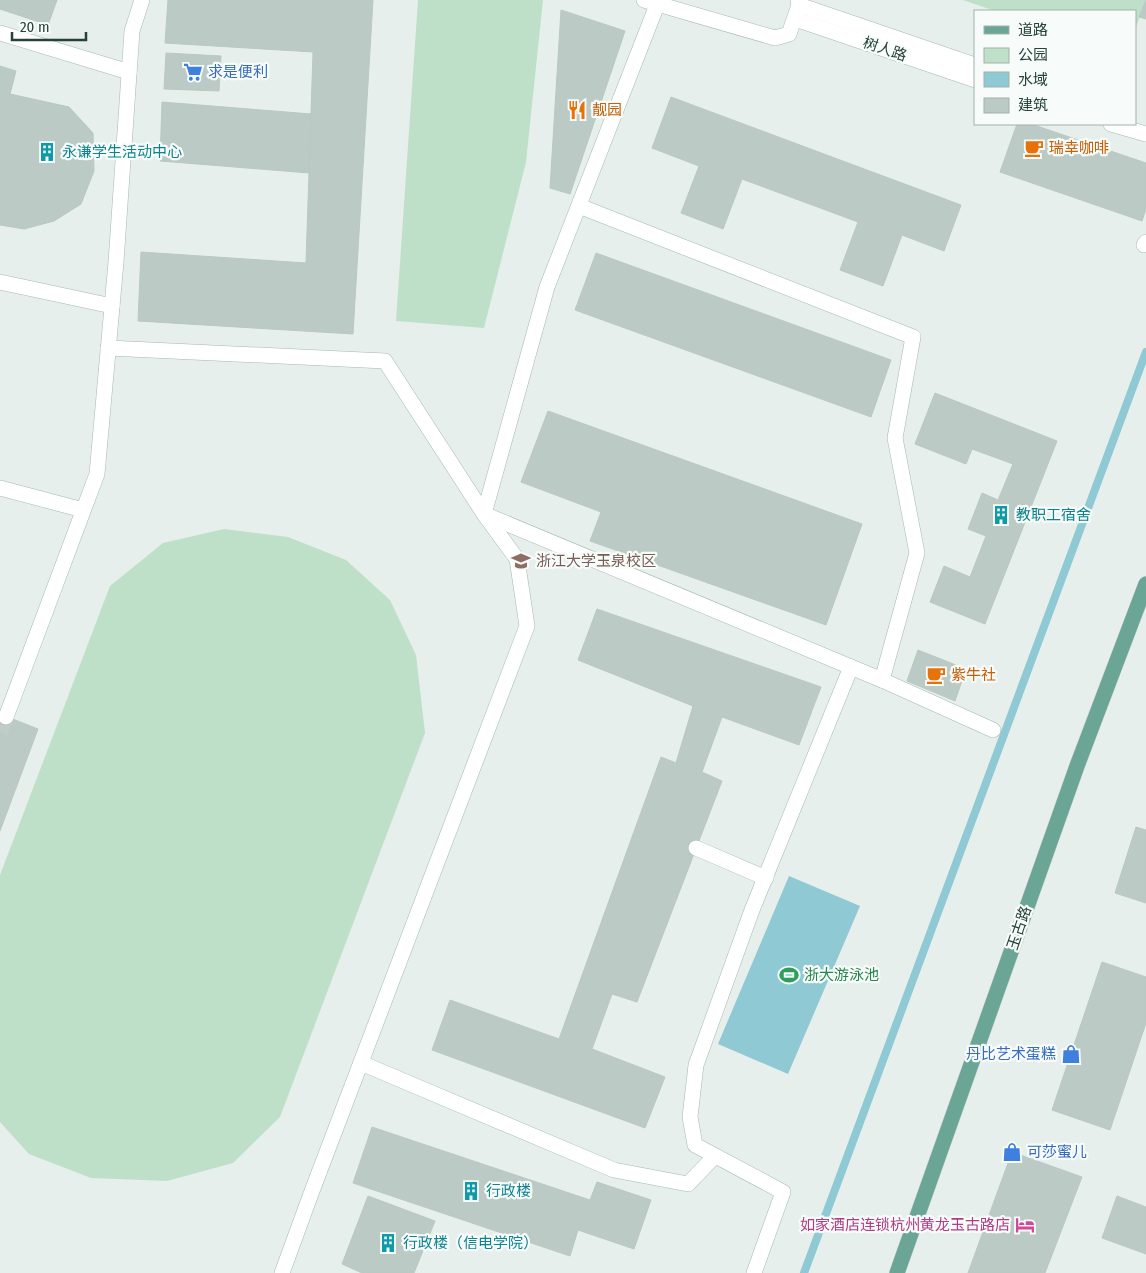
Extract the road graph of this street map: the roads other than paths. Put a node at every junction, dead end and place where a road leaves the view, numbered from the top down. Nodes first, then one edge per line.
1 (142, 0) edge
2 (650, 2) edge
3 (797, 8) edge
4 (0, 33) edge
5 (974, 65) edge
6 (129, 72) junction
7 (974, 80) edge
8 (1114, 125) edge
9 (1146, 134) edge
10 (579, 206) junction
11 (0, 282) edge
12 (112, 306) junction
13 (108, 348) junction
14 (0, 488) edge
15 (83, 510) junction
16 (484, 514) junction
17 (1146, 584) edge
18 (851, 667) junction
19 (882, 680) junction
20 (6, 717) tunnel mouth
21 (993, 730) dead end
22 (696, 848) dead end
23 (766, 878) junction
24 (361, 1063) junction
25 (715, 1156) junction
26 (282, 1273) edge
27 (754, 1273) edge
28 (897, 1273) edge

1 - 6 street
2 - 3 street
2 - 10 street
3 - 5 street, 树人路
3 - 7 street, 树人路
4 - 6 street
6 - 12 street
8 - 9 street
10 - 16 street
10 - 19 street
11 - 12 street
12 - 13 street
13 - 15 street
13 - 16 street
14 - 15 street
15 - 20 street
16 - 18 street
16 - 24 street
17 - 28 main road, 玉古路
18 - 19 street
18 - 23 street
19 - 21 street
22 - 23 street
23 - 25 street
24 - 25 street
24 - 26 street
25 - 27 street

